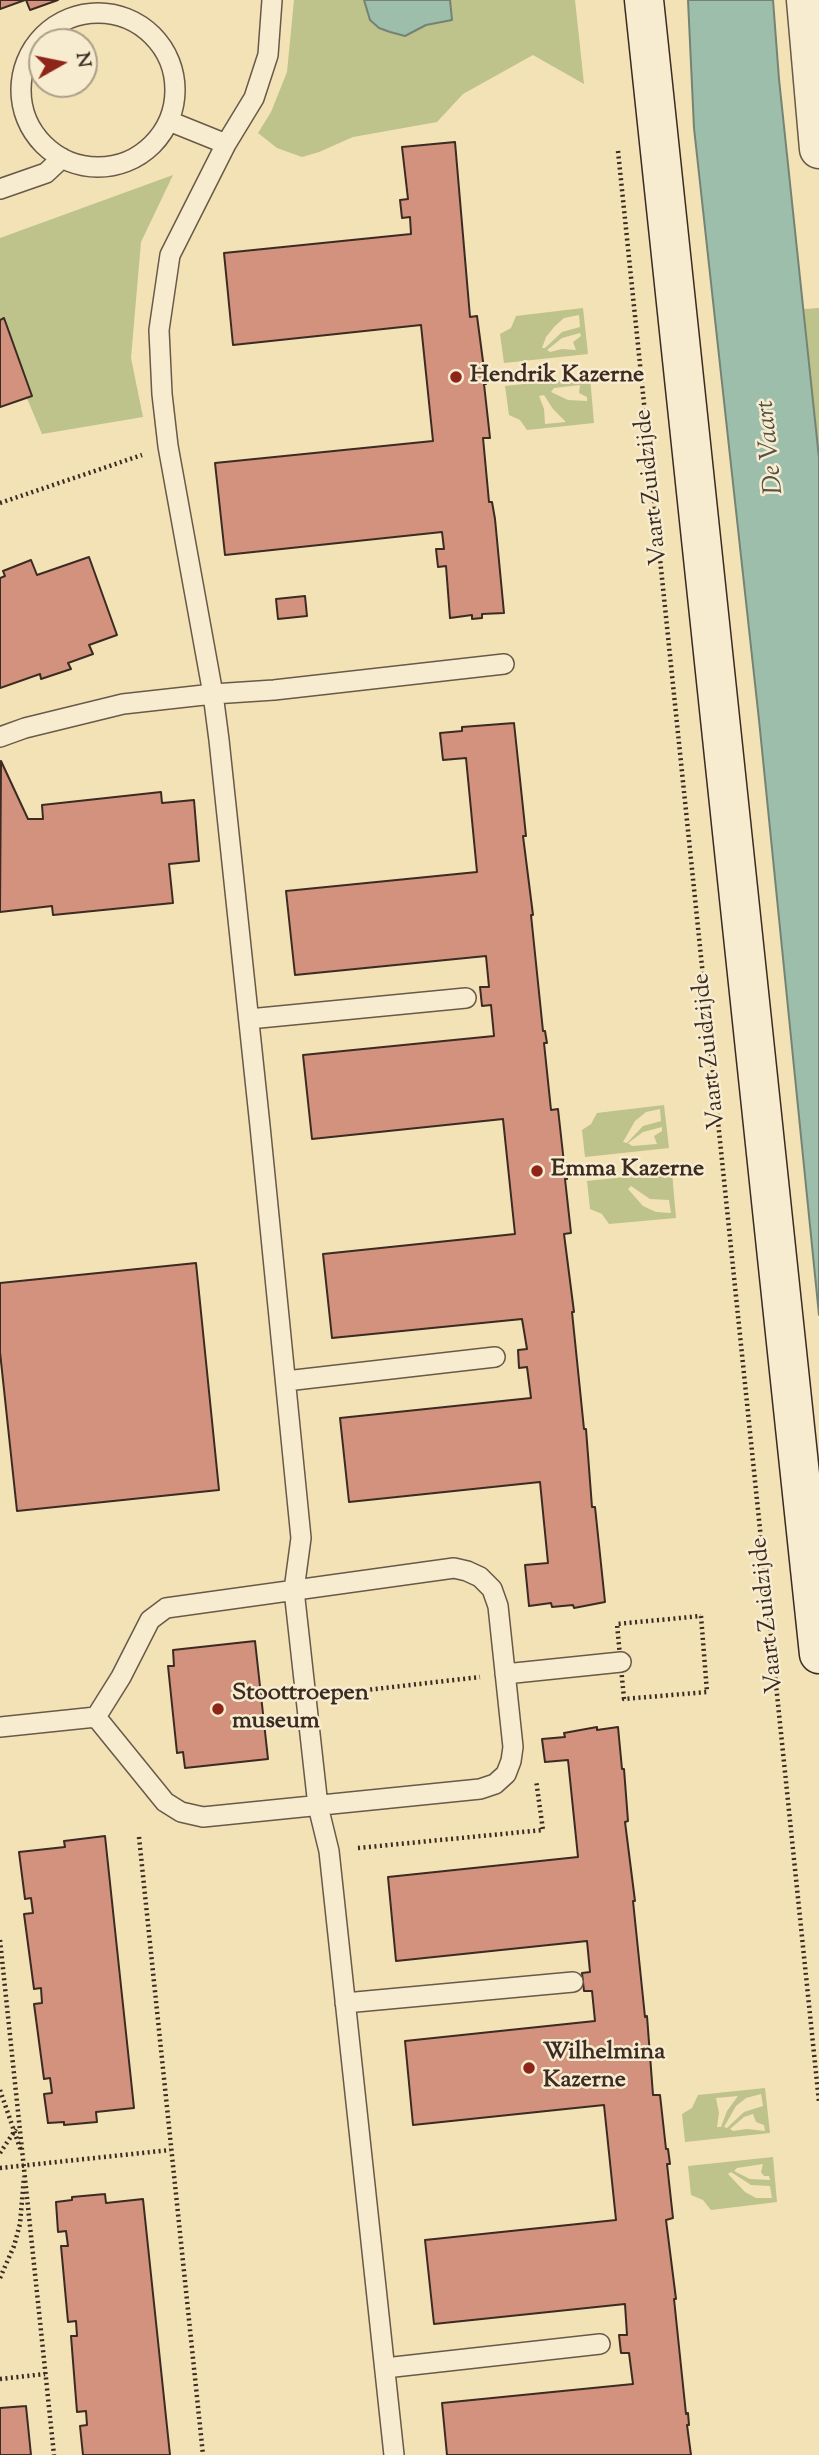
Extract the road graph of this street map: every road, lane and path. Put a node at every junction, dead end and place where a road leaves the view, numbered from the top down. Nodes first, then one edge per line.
1 (272, 0) edge
2 (644, 0) edge
3 (806, 0) edge
4 (169, 121) junction
5 (617, 139) dead end
6 (226, 144) junction
7 (819, 149) edge
8 (62, 158) junction
9 (0, 189) edge
10 (169, 446) junction
11 (0, 503) edge
12 (504, 664) dead end
13 (213, 694) junction
14 (0, 737) edge
15 (466, 998) dead end
16 (249, 1018) junction
17 (495, 1357) dead end
18 (286, 1381) junction
19 (294, 1590) junction
20 (819, 1654) edge
21 (621, 1662) junction
22 (505, 1674) junction
23 (307, 1697) junction
24 (96, 1717) junction
25 (0, 1727) edge
26 (511, 1761) junction
27 (318, 1805) junction
28 (139, 1837) dead end
29 (330, 1851) junction
30 (0, 1940) edge
31 (1, 1956) edge
32 (573, 1982) dead end
33 (345, 2003) junction
34 (0, 2090) edge
35 (819, 2102) edge
36 (20, 2115) junction
37 (15, 2130) junction
38 (170, 2150) junction
39 (0, 2153) edge
40 (25, 2166) junction
41 (0, 2168) edge
42 (0, 2278) edge
43 (600, 2344) dead end
44 (385, 2368) junction
45 (45, 2374) junction
46 (0, 2379) edge
47 (54, 2455) edge
48 (203, 2455) edge
49 (394, 2455) edge

1 - 6 lane
2 - 20 main road, Vaart Zuidzijde
3 - 7 main road
4 - 6 lane
4 - 8 lane
4 - 8 lane
5 - 35 path, Vaart Zuidzijde
6 - 10 lane
8 - 9 lane
10 - 11 path
10 - 13 lane
12 - 13 lane
13 - 14 lane
13 - 16 lane
15 - 16 lane
16 - 18 lane
17 - 18 lane
18 - 19 lane
19 - 22 lane
19 - 23 lane
19 - 24 lane
21 - 21 path
21 - 22 lane
22 - 23 path
22 - 26 lane
23 - 27 lane
24 - 25 lane
24 - 27 lane
26 - 27 lane
26 - 29 path
27 - 29 lane
28 - 38 path
29 - 33 lane
30 - 31 path
31 - 36 path
32 - 33 lane
33 - 44 lane
34 - 37 path
36 - 37 path
36 - 40 path
37 - 39 path
37 - 40 path
38 - 40 path
38 - 48 path
40 - 41 path
40 - 42 path
40 - 45 path
43 - 44 lane
44 - 49 lane
45 - 46 path
45 - 47 path

